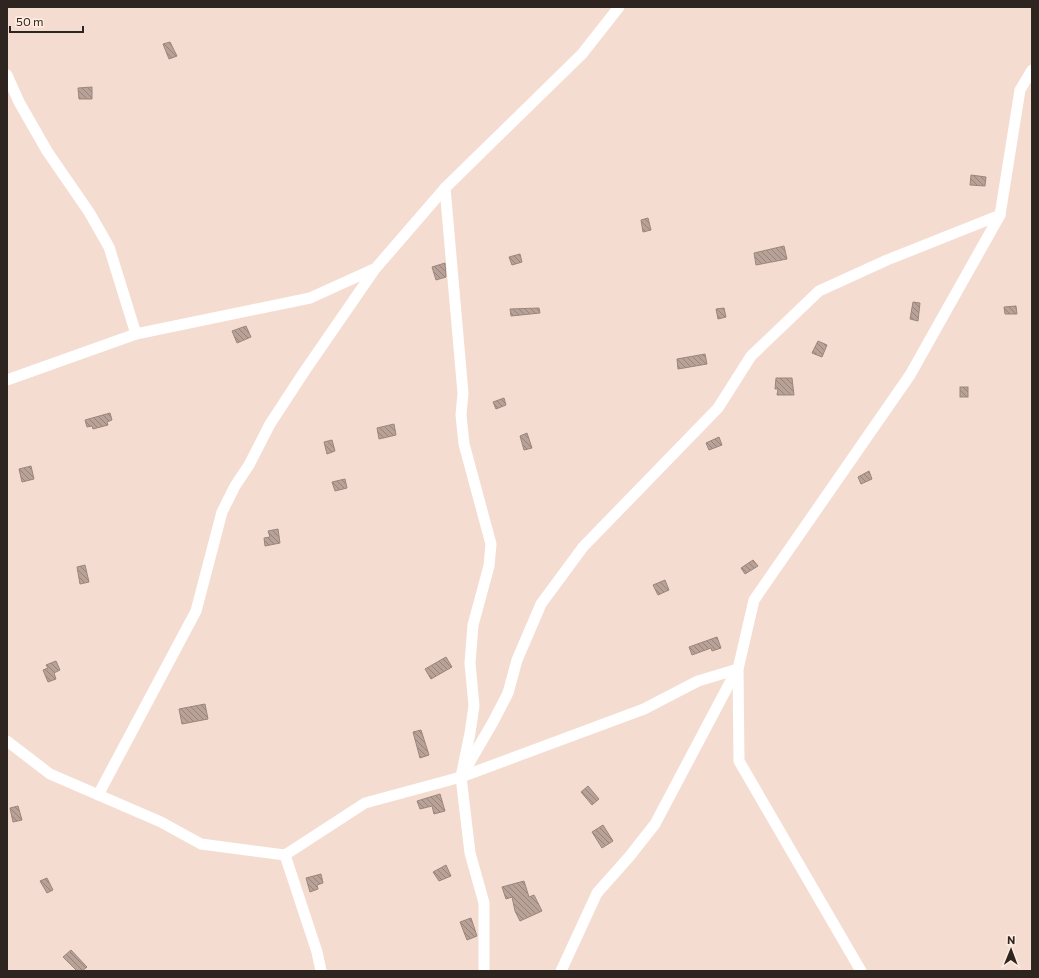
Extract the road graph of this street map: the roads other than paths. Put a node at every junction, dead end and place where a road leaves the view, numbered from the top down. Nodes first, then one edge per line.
1 (618, 7) edge
2 (1032, 70) edge
3 (7, 75) edge
4 (445, 188) junction
5 (1000, 215) junction
6 (375, 269) junction
7 (136, 334) junction
8 (7, 380) edge
9 (738, 669) junction
10 (7, 741) edge
11 (461, 777) junction
12 (98, 795) junction
13 (285, 855) junction
14 (321, 971) edge
15 (484, 971) edge
16 (561, 971) edge
17 (861, 971) edge

1 - 4 street
2 - 5 street
3 - 7 street
4 - 6 street
4 - 11 street
5 - 9 street
5 - 11 street
6 - 7 street
6 - 12 street
7 - 8 street
9 - 11 street
9 - 16 street
9 - 17 street
10 - 12 street
11 - 13 street
11 - 15 street
12 - 13 street
13 - 14 street

